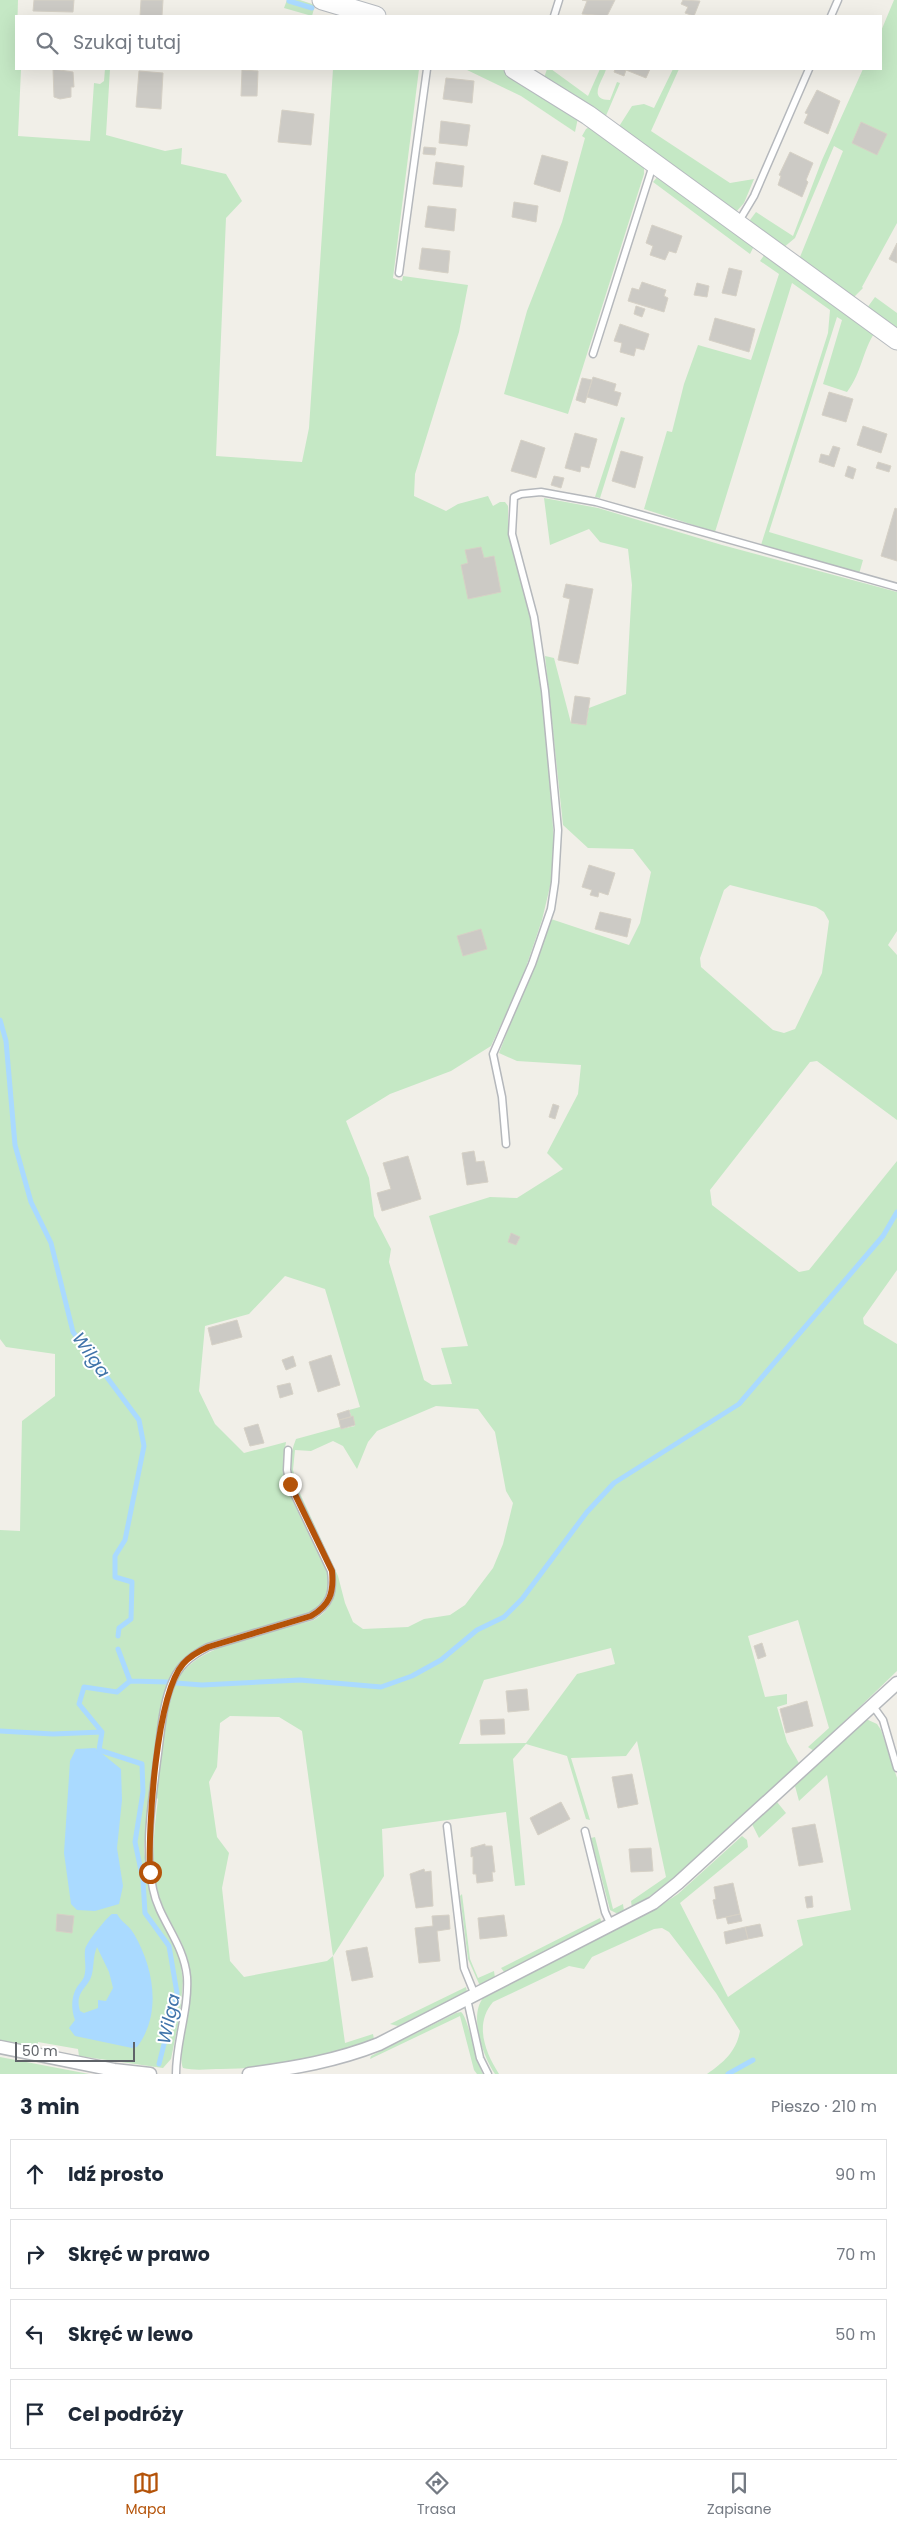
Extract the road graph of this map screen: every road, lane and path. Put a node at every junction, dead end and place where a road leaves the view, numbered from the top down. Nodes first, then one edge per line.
1 (322, 0) edge
2 (559, 0) edge
3 (838, 0) edge
4 (373, 15) edge
5 (554, 15) edge
6 (831, 15) edge
7 (427, 70) edge
8 (517, 70) edge
9 (809, 70) edge
10 (654, 163) junction
11 (737, 224) junction
12 (399, 273) dead end
13 (897, 340) edge
14 (593, 354) dead end
15 (897, 587) edge
16 (506, 1144) dead end
17 (288, 1450) dead end
18 (897, 1683) edge
19 (873, 1706) junction
20 (897, 1768) edge
21 (448, 1826) dead end
22 (585, 1831) dead end
23 (611, 1924) junction
24 (471, 1997) junction
25 (0, 2047) edge
26 (150, 2074) edge
27 (176, 2074) edge
28 (248, 2074) edge
29 (488, 2074) edge

1 - 4 street
2 - 5 lane
3 - 6 lane
7 - 12 lane
8 - 10 street
9 - 11 lane
10 - 11 street
10 - 14 lane
11 - 13 street
15 - 16 lane
17 - 27 lane
18 - 19 street
19 - 20 lane
19 - 23 street
21 - 24 lane
22 - 23 lane
23 - 24 street
24 - 28 street
24 - 29 lane
25 - 26 street

